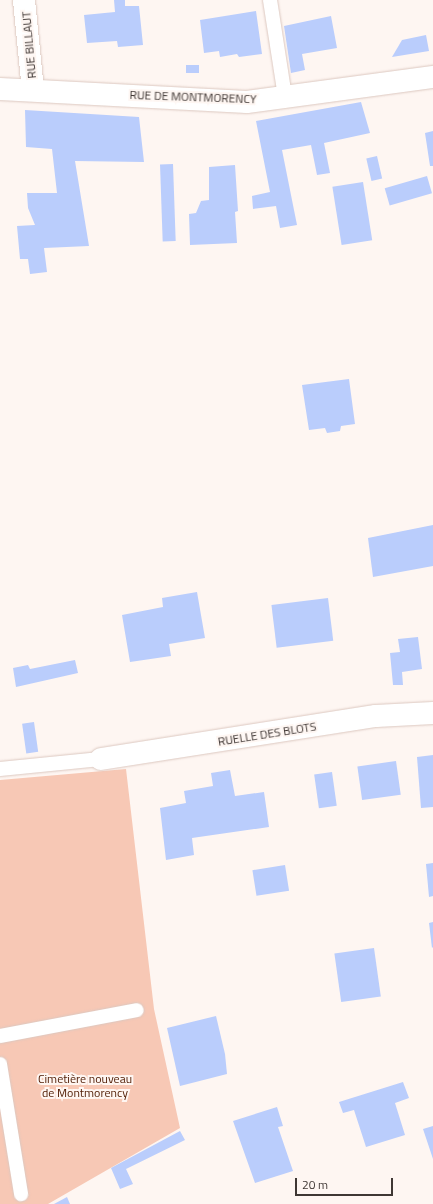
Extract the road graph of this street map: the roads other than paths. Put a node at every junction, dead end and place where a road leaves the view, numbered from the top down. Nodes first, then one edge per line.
1 (24, 0) edge
2 (270, 0) edge
3 (433, 77) edge
4 (0, 89) edge
5 (33, 90) junction
6 (285, 96) junction
7 (433, 713) edge
8 (101, 759) joint
9 (0, 769) edge
10 (137, 1010) dead end
11 (0, 1036) edge
12 (0, 1064) edge
13 (21, 1194) dead end

1 - 5 street, RUE BILLAUT
2 - 6 lane
3 - 6 street, RUE DE MONTMORENCY
4 - 5 street, RUE DE MONTMORENCY
5 - 6 street, RUE DE MONTMORENCY
7 - 8 street, RUELLE DES BLOTS
8 - 9 lane
10 - 11 lane
12 - 13 lane

